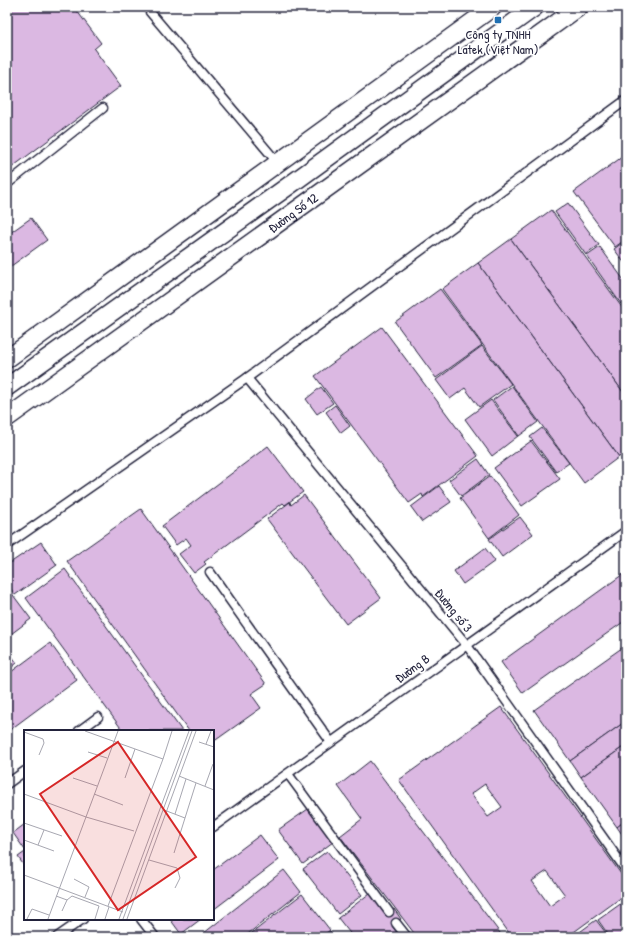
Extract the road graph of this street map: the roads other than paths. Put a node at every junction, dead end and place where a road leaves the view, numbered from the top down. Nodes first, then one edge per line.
1 (150, 7) edge
2 (493, 7) edge
3 (535, 7) edge
4 (579, 7) edge
5 (626, 100) edge
6 (103, 108) dead end
7 (277, 162) junction
8 (7, 184) edge
9 (7, 360) edge
10 (247, 378) junction
11 (7, 387) edge
12 (7, 418) edge
13 (626, 531) edge
14 (7, 545) edge
15 (210, 572) dead end
16 (466, 644) junction
17 (98, 717) dead end
18 (80, 730) edge
19 (330, 741) junction
20 (24, 771) edge
21 (288, 774) junction
22 (7, 784) edge
23 (214, 826) edge
24 (626, 870) edge
25 (389, 912) dead end
26 (82, 920) edge
27 (142, 920) edge
28 (396, 922) dead end
29 (57, 937) edge
30 (155, 937) edge
31 (407, 937) edge

1 - 7 lane
2 - 7 street
3 - 11 street, Đường Số 12
4 - 12 street, Đường Số 12
5 - 10 lane
6 - 8 lane
7 - 9 street
10 - 14 lane
10 - 16 lane, Đường số 3
13 - 16 lane, Đường B
15 - 19 lane
16 - 19 lane, Đường B
16 - 24 lane, Đường số 3
17 - 18 lane
19 - 21 lane, Đường B
20 - 22 lane
21 - 23 lane, Đường B
21 - 25 lane
26 - 29 lane
27 - 30 lane
28 - 31 lane

